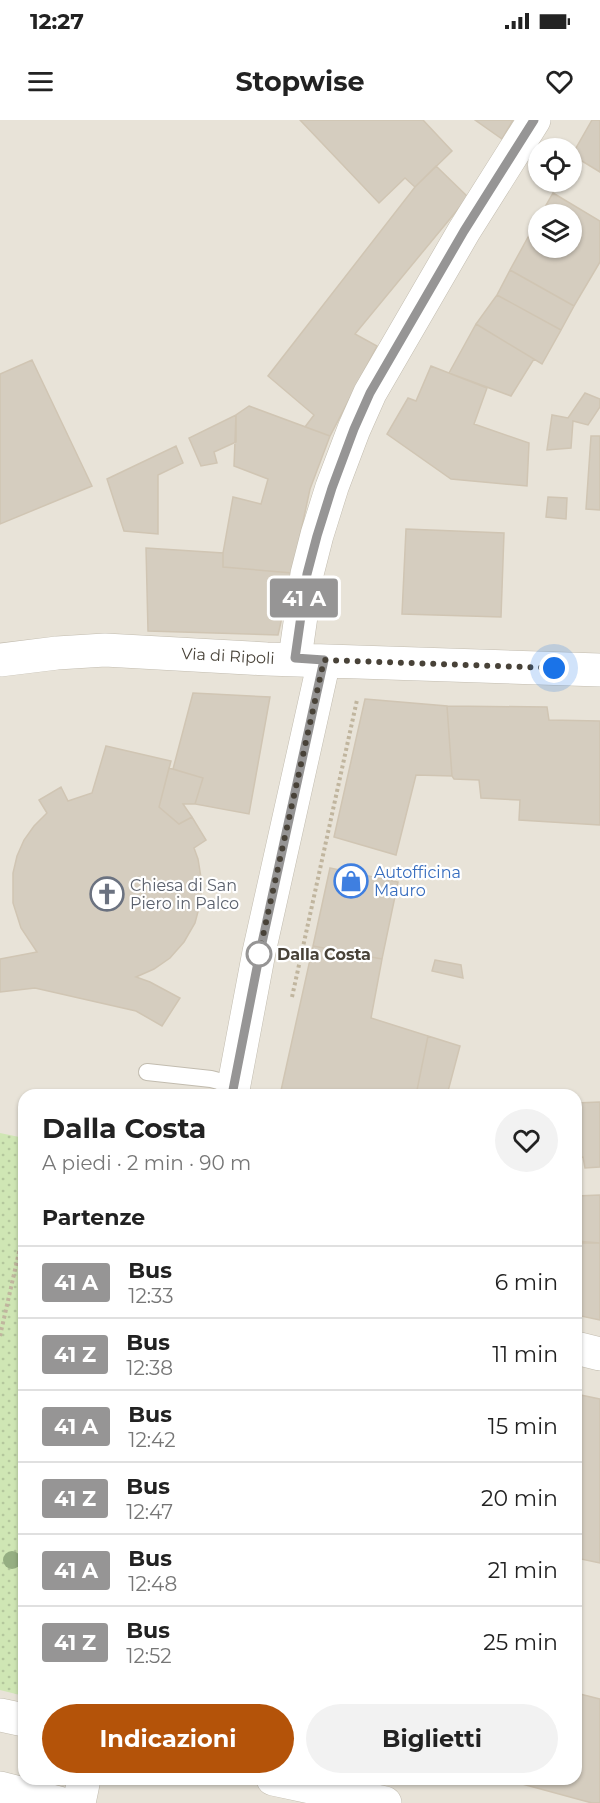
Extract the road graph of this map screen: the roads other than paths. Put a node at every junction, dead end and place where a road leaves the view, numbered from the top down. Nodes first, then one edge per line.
1 (534, 120) edge
2 (310, 659) junction
3 (0, 660) edge
4 (600, 670) edge
5 (147, 1072) dead end
6 (231, 1089) edge
7 (233, 1089) edge
8 (582, 1350) edge
9 (600, 1354) edge
10 (0, 1715) edge
11 (18, 1719) edge
12 (83, 1785) edge
13 (301, 1785) edge
14 (0, 1788) edge
15 (59, 1803) edge
16 (79, 1803) edge
17 (384, 1803) edge

1 - 2 street
2 - 3 street, Via di Ripoli
2 - 4 street, Via di Ripoli
2 - 7 street
5 - 6 lane
8 - 9 street
10 - 11 street
12 - 16 street
13 - 17 street
14 - 15 street

